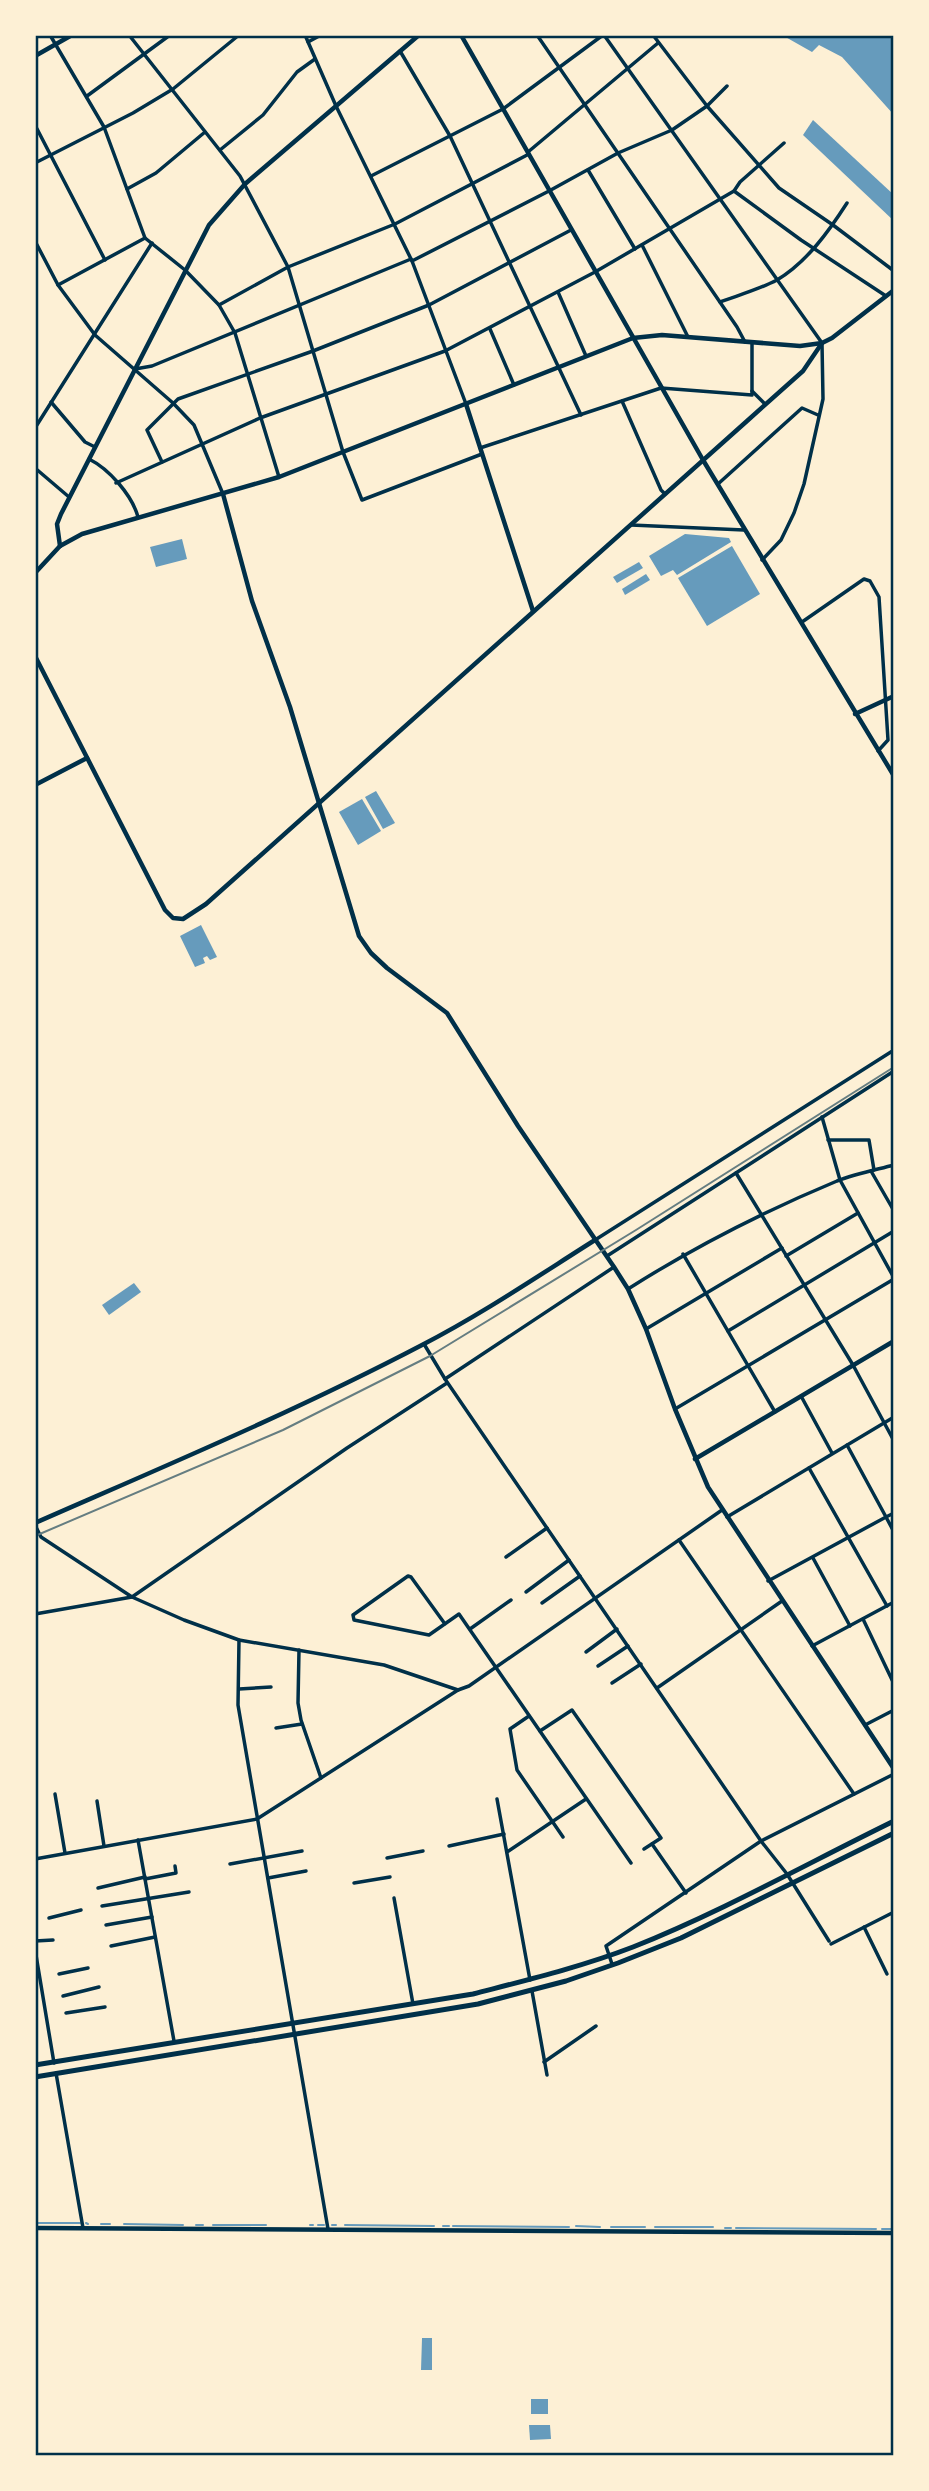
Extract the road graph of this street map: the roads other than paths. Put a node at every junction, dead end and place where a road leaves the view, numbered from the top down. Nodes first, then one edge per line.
1 (50, 35) edge
2 (72, 35) edge
3 (130, 35) edge
4 (170, 35) edge
5 (239, 35) edge
6 (305, 35) edge
7 (321, 35) edge
8 (419, 35) edge
9 (461, 35) edge
10 (537, 35) edge
11 (603, 35) edge
12 (653, 35) edge
13 (309, 42) junction
14 (658, 43) junction
15 (56, 44) junction
16 (400, 51) junction
17 (145, 54) junction
18 (35, 56) edge
19 (315, 59) junction
20 (559, 68) junction
21 (627, 68) junction
22 (727, 86) dead end
23 (173, 89) junction
24 (86, 97) junction
25 (584, 105) junction
26 (336, 106) junction
27 (707, 106) junction
28 (503, 109) junction
29 (35, 125) edge
30 (104, 127) junction
31 (672, 130) junction
32 (205, 132) junction
33 (450, 136) junction
34 (784, 143) dead end
35 (220, 150) junction
36 (528, 153) junction
37 (618, 153) junction
38 (51, 155) junction
39 (35, 163) edge
40 (759, 166) junction
41 (587, 170) junction
42 (371, 176) junction
43 (472, 183) junction
44 (245, 184) junction
45 (127, 188) junction
46 (549, 191) junction
47 (734, 191) junction
48 (721, 199) junction
49 (847, 203) dead end
50 (491, 221) junction
51 (394, 224) junction
52 (833, 225) junction
53 (671, 228) junction
54 (571, 230) junction
55 (145, 238) junction
56 (35, 241) edge
57 (152, 243) junction
58 (642, 245) junction
59 (635, 249) junction
60 (814, 249) junction
61 (105, 260) junction
62 (411, 260) junction
63 (510, 263) junction
64 (288, 267) junction
65 (185, 270) junction
66 (894, 271) edge
67 (595, 272) junction
68 (776, 280) junction
69 (58, 285) junction
70 (894, 290) edge
71 (558, 292) junction
72 (886, 296) junction
73 (720, 302) junction
74 (219, 305) junction
75 (429, 305) junction
76 (300, 306) junction
77 (531, 307) junction
78 (491, 328) junction
79 (234, 333) junction
80 (95, 335) junction
81 (688, 337) junction
82 (633, 338) junction
83 (745, 342) junction
84 (752, 343) junction
85 (822, 343) junction
86 (313, 351) junction
87 (445, 351) junction
88 (586, 356) junction
89 (559, 367) junction
90 (135, 369) junction
91 (247, 375) junction
92 (514, 385) junction
93 (662, 388) junction
94 (752, 391) junction
95 (325, 394) junction
96 (622, 401) junction
97 (51, 402) junction
98 (173, 404) junction
99 (466, 404) junction
100 (765, 404) junction
101 (581, 415) junction
102 (818, 415) junction
103 (260, 418) junction
104 (35, 428) edge
105 (202, 444) junction
106 (95, 447) junction
107 (481, 451) junction
108 (343, 452) junction
109 (89, 459) junction
110 (703, 460) junction
111 (162, 462) junction
112 (35, 468) edge
113 (279, 477) junction
114 (116, 483) junction
115 (717, 485) junction
116 (223, 494) junction
117 (664, 494) junction
118 (69, 497) junction
119 (138, 518) junction
120 (629, 524) junction
121 (744, 530) junction
122 (60, 546) junction
123 (762, 560) junction
124 (35, 573) edge
125 (533, 611) junction
126 (800, 623) junction
127 (35, 656) edge
128 (894, 696) edge
129 (886, 700) junction
130 (855, 714) junction
131 (878, 751) junction
132 (87, 758) junction
133 (894, 776) edge
134 (35, 785) edge
135 (320, 801) junction
136 (894, 1051) edge
137 (894, 1071) edge
138 (822, 1117) junction
139 (828, 1140) junction
140 (894, 1165) edge
141 (873, 1171) junction
142 (736, 1173) junction
143 (840, 1180) junction
144 (894, 1211) edge
145 (858, 1213) junction
146 (761, 1216) junction
147 (894, 1231) edge
148 (595, 1240) junction
149 (874, 1242) junction
150 (782, 1248) junction
151 (683, 1254) junction
152 (607, 1256) junction
153 (786, 1256) junction
154 (614, 1267) junction
155 (894, 1279) edge
156 (804, 1285) junction
157 (628, 1289) junction
158 (706, 1294) junction
159 (826, 1321) junction
160 (646, 1329) junction
161 (728, 1331) junction
162 (894, 1341) edge
163 (424, 1345) junction
164 (853, 1365) junction
165 (748, 1366) junction
166 (446, 1381) junction
167 (801, 1396) junction
168 (675, 1409) junction
169 (775, 1412) junction
170 (894, 1417) edge
171 (884, 1422) junction
172 (894, 1441) edge
173 (847, 1445) junction
174 (832, 1453) junction
175 (695, 1459) junction
176 (809, 1468) junction
177 (722, 1510) junction
178 (894, 1513) edge
179 (727, 1517) junction
180 (886, 1517) junction
181 (35, 1524) edge
182 (547, 1528) junction
183 (894, 1532) edge
184 (848, 1538) junction
185 (679, 1539) junction
186 (506, 1557) dead end
187 (813, 1558) junction
188 (569, 1560) junction
189 (580, 1576) junction
190 (768, 1581) junction
191 (526, 1592) dead end
192 (132, 1597) junction
193 (595, 1598) junction
194 (511, 1600) dead end
195 (782, 1601) junction
196 (894, 1602) edge
197 (542, 1603) dead end
198 (887, 1606) junction
199 (35, 1615) edge
200 (863, 1619) junction
201 (445, 1624) junction
202 (850, 1626) junction
203 (470, 1629) junction
204 (617, 1629) junction
205 (741, 1630) junction
206 (239, 1640) junction
207 (628, 1646) junction
208 (812, 1646) junction
209 (299, 1650) junction
210 (586, 1652) dead end
211 (641, 1664) junction
212 (598, 1666) dead end
213 (495, 1667) junction
214 (612, 1683) dead end
215 (894, 1684) edge
216 (271, 1687) dead end
217 (657, 1688) junction
218 (239, 1689) junction
219 (458, 1690) junction
220 (894, 1710) edge
221 (529, 1716) junction
222 (302, 1724) junction
223 (865, 1725) junction
224 (276, 1728) dead end
225 (540, 1731) junction
226 (894, 1769) edge
227 (894, 1774) edge
228 (321, 1778) junction
229 (55, 1794) dead end
230 (854, 1794) junction
231 (498, 1799) dead end
232 (586, 1799) junction
233 (97, 1801) dead end
234 (257, 1819) junction
235 (894, 1821) edge
236 (553, 1822) junction
237 (894, 1833) edge
238 (504, 1834) junction
239 (563, 1837) dead end
240 (138, 1840) junction
241 (761, 1842) junction
242 (652, 1844) junction
243 (104, 1846) junction
244 (449, 1846) dead end
245 (644, 1849) dead end
246 (302, 1851) dead end
247 (422, 1851) dead end
248 (507, 1852) junction
249 (65, 1853) junction
250 (264, 1858) junction
251 (387, 1858) dead end
252 (35, 1859) edge
253 (631, 1863) dead end
254 (230, 1864) dead end
255 (174, 1866) dead end
256 (306, 1871) dead end
257 (787, 1874) junction
258 (390, 1877) dead end
259 (145, 1878) junction
260 (268, 1878) junction
261 (354, 1883) dead end
262 (792, 1884) junction
263 (98, 1888) dead end
264 (188, 1892) dead end
265 (686, 1892) junction
266 (148, 1898) junction
267 (394, 1898) dead end
268 (102, 1906) dead end
269 (82, 1910) dead end
270 (894, 1912) edge
271 (152, 1917) junction
272 (49, 1918) dead end
273 (106, 1925) dead end
274 (864, 1927) junction
275 (155, 1937) junction
276 (53, 1940) dead end
277 (35, 1941) edge
278 (111, 1946) dead end
279 (35, 1949) edge
280 (609, 1955) junction
281 (612, 1965) junction
282 (88, 1968) dead end
283 (887, 1974) dead end
284 (59, 1975) dead end
285 (530, 1980) junction
286 (99, 1987) dead end
287 (532, 1990) junction
288 (63, 1996) dead end
289 (413, 2004) junction
290 (105, 2007) dead end
291 (66, 2013) dead end
292 (293, 2024) junction
293 (596, 2026) dead end
294 (295, 2033) junction
295 (174, 2043) junction
296 (544, 2062) junction
297 (54, 2063) junction
298 (35, 2066) edge
299 (56, 2073) junction
300 (547, 2075) dead end
301 (35, 2077) edge
302 (35, 2228) edge
303 (83, 2228) junction
304 (328, 2229) junction
305 (894, 2232) edge

1 - 15 street
2 - 15 street
3 - 17 street
4 - 17 street
5 - 23 street
6 - 13 street
7 - 13 street
8 - 16 street
9 - 28 street
10 - 20 street
11 - 20 street
11 - 21 street
12 - 14 street
13 - 19 street
14 - 21 street
14 - 27 street
15 - 18 street
15 - 24 street
16 - 26 street
16 - 33 street
17 - 23 street
17 - 24 street
19 - 26 street
19 - 35 street
20 - 25 street
20 - 28 street
21 - 25 street
21 - 31 street
22 - 27 street
23 - 30 street
23 - 32 street
24 - 30 street
25 - 36 street
25 - 37 street
26 - 42 street
26 - 44 street
27 - 31 street
27 - 40 street
28 - 33 street
28 - 36 street
29 - 38 street
30 - 38 street
30 - 45 street
31 - 37 street
31 - 48 street
32 - 35 street
32 - 45 street
33 - 42 street
33 - 43 street
34 - 40 street
35 - 44 street
36 - 43 street
36 - 46 street
37 - 41 street
37 - 53 street
38 - 39 street
38 - 61 street
40 - 47 street
40 - 52 street
41 - 46 street
41 - 59 street
42 - 51 street
43 - 50 street
43 - 51 street
44 - 64 street
44 - 65 street
45 - 55 street
46 - 50 street
46 - 54 street
47 - 48 street
47 - 60 street
48 - 53 street
48 - 68 street
49 - 52 street
50 - 62 street
50 - 63 street
51 - 62 street
51 - 64 street
52 - 60 street
52 - 66 street
53 - 58 street
53 - 73 street
54 - 63 street
54 - 67 street
55 - 57 street
55 - 61 street
56 - 69 street
57 - 65 street
57 - 80 street
58 - 59 street
58 - 81 street
59 - 67 street
60 - 68 street
60 - 72 street
61 - 69 street
62 - 75 street
62 - 76 street
63 - 75 street
63 - 77 street
64 - 74 street
64 - 76 street
65 - 74 street
65 - 90 street
67 - 71 street
67 - 82 street
68 - 73 street
68 - 85 street
69 - 80 street
70 - 72 street
71 - 77 street
71 - 88 street
72 - 85 street
73 - 83 street
74 - 79 street
75 - 86 street
75 - 87 street
76 - 79 street
76 - 86 street
77 - 78 street
77 - 89 street
78 - 87 street
78 - 92 street
79 - 90 street
79 - 91 street
80 - 90 street
80 - 97 street
81 - 82 street
81 - 83 street
82 - 88 street
82 - 93 street
83 - 84 street
84 - 85 street
84 - 94 street
85 - 100 street
85 - 102 street
86 - 91 street
86 - 95 street
87 - 95 street
87 - 99 street
88 - 89 street
89 - 92 street
89 - 101 street
90 - 98 street
90 - 106 street
91 - 98 street
91 - 103 street
92 - 99 street
93 - 94 street
93 - 96 street
93 - 110 street
94 - 100 street
95 - 103 street
95 - 108 street
96 - 101 street
96 - 117 street
97 - 104 street
97 - 106 street
98 - 105 street
98 - 111 street
99 - 107 street
99 - 108 street
100 - 110 street
101 - 107 street
102 - 115 street
102 - 123 street
103 - 105 street
103 - 113 street
105 - 111 street
105 - 116 street
106 - 109 street
107 - 108 street
107 - 125 street
108 - 113 street
109 - 114 street
109 - 118 street
110 - 115 street
110 - 117 street
111 - 114 street
112 - 118 street
113 - 116 street
114 - 119 street
115 - 121 street
116 - 119 street
116 - 135 street
117 - 120 street
118 - 122 street
119 - 122 street
120 - 121 street
120 - 125 street
121 - 123 street
122 - 124 street
123 - 126 street
125 - 135 street
126 - 129 street
126 - 130 street
127 - 132 street
128 - 129 street
129 - 130 street
129 - 131 street
130 - 131 street
131 - 133 street
132 - 134 street
132 - 135 street
135 - 148 street
136 - 148 street
137 - 138 street
138 - 139 street
138 - 142 street
139 - 141 street
139 - 143 street
140 - 141 street
141 - 143 street
141 - 144 street
142 - 146 street
142 - 152 street
143 - 145 street
143 - 146 street
145 - 149 street
145 - 153 street
146 - 150 street
146 - 151 street
147 - 149 street
148 - 152 street
148 - 163 street
149 - 155 street
149 - 156 street
150 - 153 street
150 - 158 street
151 - 157 street
151 - 158 street
152 - 154 street
153 - 156 street
154 - 157 street
154 - 166 street
155 - 159 street
156 - 159 street
156 - 161 street
157 - 160 street
158 - 160 street
158 - 161 street
159 - 164 street
159 - 165 street
160 - 168 street
161 - 165 street
162 - 164 street
163 - 166 street
163 - 181 street
164 - 167 street
164 - 171 street
165 - 168 street
165 - 169 street
166 - 182 street
166 - 192 street
167 - 169 street
167 - 174 street
168 - 175 street
169 - 175 street
170 - 171 street
171 - 172 street
171 - 173 street
173 - 174 street
173 - 180 street
174 - 176 street
175 - 177 street
176 - 179 street
176 - 184 street
177 - 179 street
177 - 185 street
178 - 180 street
179 - 190 street
180 - 183 street
180 - 184 street
181 - 192 street
182 - 186 street
182 - 188 street
184 - 187 street
184 - 198 street
185 - 193 street
185 - 205 street
187 - 190 street
187 - 202 street
188 - 189 street
188 - 191 street
189 - 193 street
189 - 197 street
190 - 195 street
192 - 199 street
192 - 206 street
193 - 204 street
193 - 213 street
194 - 203 street
195 - 205 street
195 - 208 street
196 - 198 street
198 - 200 street
200 - 202 street
200 - 215 street
201 - 201 street
201 - 203 street
202 - 208 street
203 - 213 street
204 - 207 street
204 - 210 street
205 - 217 street
205 - 230 street
206 - 209 street
206 - 218 street
207 - 211 street
207 - 212 street
208 - 223 street
209 - 219 street
209 - 222 street
211 - 214 street
211 - 217 street
213 - 219 street
213 - 221 street
216 - 218 street
217 - 241 street
218 - 234 street
219 - 228 street
220 - 223 street
221 - 225 street
221 - 236 street
222 - 224 street
222 - 228 street
223 - 226 street
225 - 232 street
225 - 242 street
227 - 230 street
228 - 234 street
229 - 249 street
230 - 241 street
231 - 238 street
232 - 236 street
232 - 253 street
233 - 243 street
234 - 240 street
234 - 250 street
235 - 257 highway
236 - 239 street
236 - 248 street
237 - 262 highway
238 - 244 street
238 - 248 street
240 - 243 street
240 - 259 street
241 - 257 street
241 - 265 street
242 - 245 street
242 - 265 street
243 - 249 street
246 - 250 street
247 - 251 street
248 - 285 street
249 - 252 street
250 - 254 street
250 - 260 street
255 - 259 street
256 - 260 street
257 - 262 street
257 - 280 highway
258 - 261 street
259 - 263 street
259 - 266 street
260 - 292 street
262 - 274 street
262 - 281 highway
264 - 266 street
265 - 280 street
266 - 268 street
266 - 271 street
267 - 289 street
269 - 272 street
270 - 274 street
271 - 273 street
271 - 275 street
274 - 283 street
275 - 278 street
275 - 295 street
276 - 277 street
279 - 297 street
280 - 281 street
280 - 285 highway
281 - 287 highway
282 - 284 street
285 - 289 highway
286 - 288 street
287 - 294 highway
287 - 296 street
289 - 292 highway
290 - 291 street
292 - 294 street
292 - 295 highway
293 - 296 street
294 - 299 highway
294 - 304 street
295 - 297 highway
296 - 300 street
297 - 298 highway
299 - 301 highway
299 - 303 street
302 - 303 street
303 - 304 street
304 - 305 street

